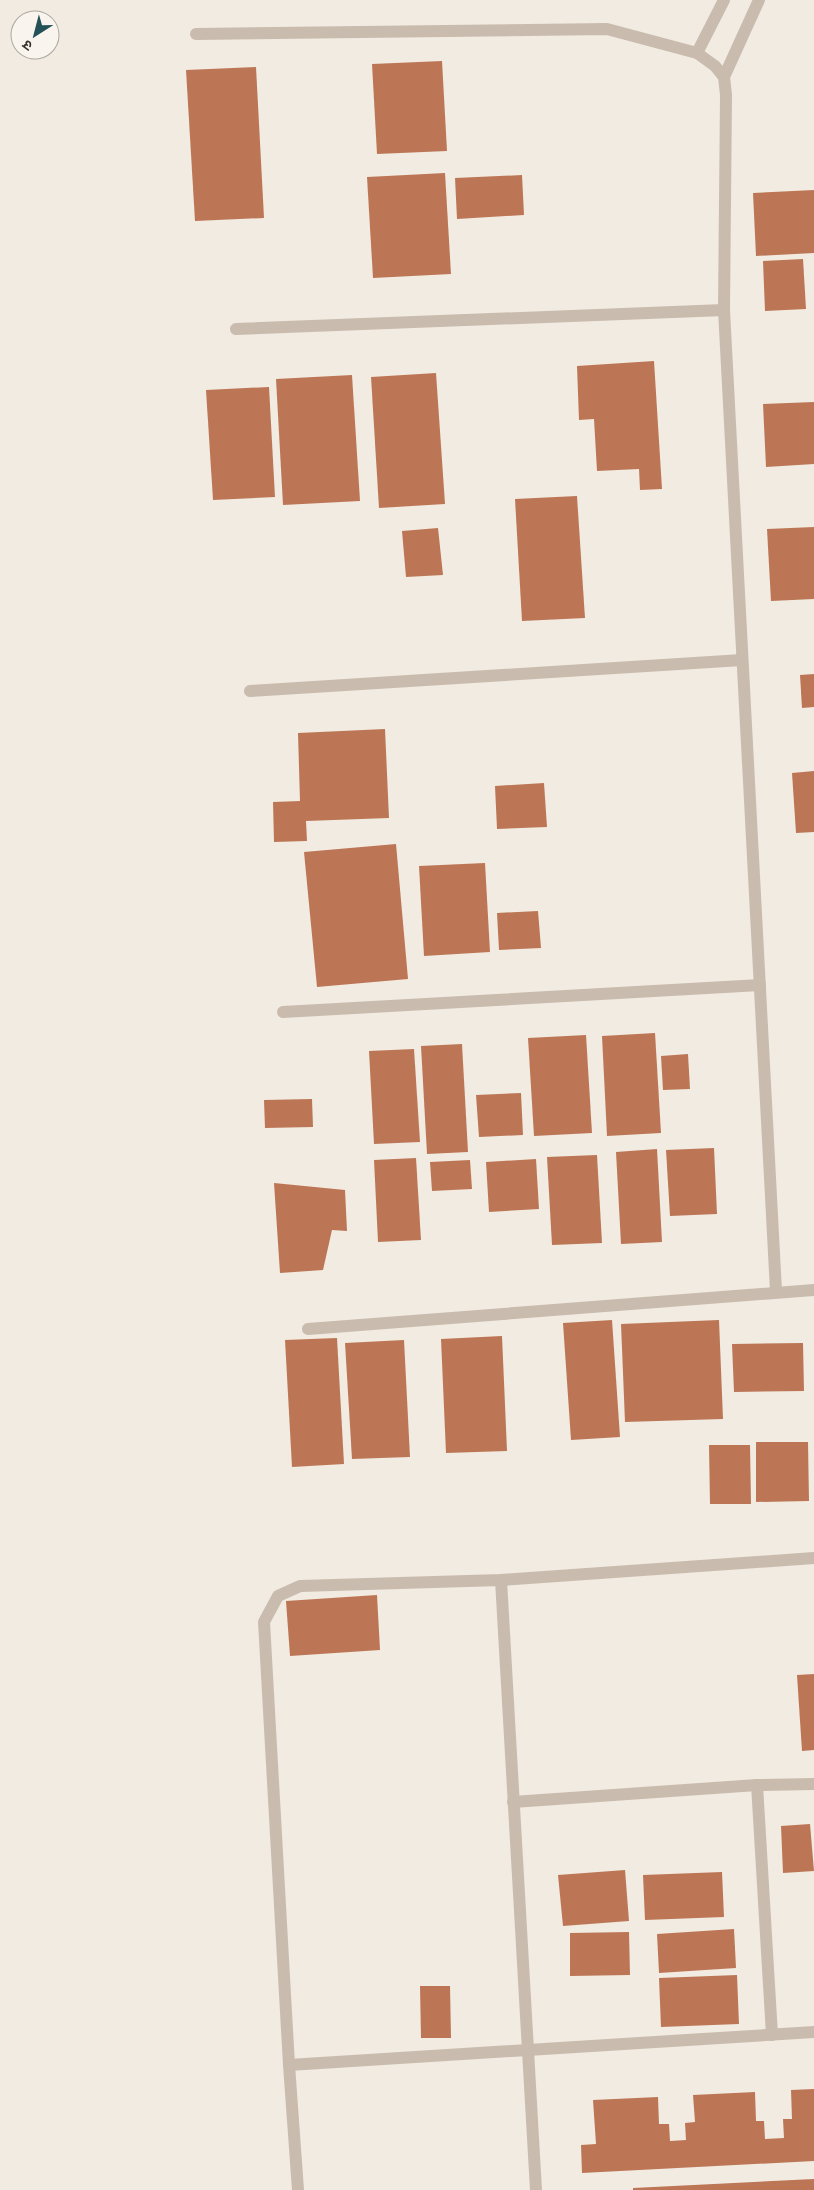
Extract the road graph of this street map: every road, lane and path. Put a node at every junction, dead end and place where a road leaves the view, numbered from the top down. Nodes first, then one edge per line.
1 (724, 0) edge
2 (759, 0) edge
3 (196, 34) dead end
4 (697, 53) junction
5 (724, 77) junction
6 (724, 310) junction
7 (236, 329) dead end
8 (742, 660) junction
9 (250, 691) dead end
10 (760, 985) junction
11 (283, 1012) dead end
12 (814, 1290) edge
13 (776, 1291) junction
14 (308, 1329) dead end
15 (814, 1558) edge
16 (501, 1580) junction
17 (814, 1784) edge
18 (757, 1785) junction
19 (513, 1802) junction
20 (814, 2032) edge
21 (772, 2035) junction
22 (528, 2050) junction
23 (289, 2065) junction
24 (298, 2190) edge
25 (536, 2190) edge

1 - 4 street
2 - 5 street
3 - 4 street
4 - 5 street
5 - 6 street
6 - 7 street
6 - 8 street
8 - 9 street
8 - 10 street
10 - 11 street
10 - 13 street
12 - 13 street
13 - 14 street
15 - 16 street
16 - 19 street
16 - 23 street
17 - 18 street
18 - 19 street
18 - 21 street
19 - 22 street
20 - 21 street
21 - 22 street
22 - 23 street
22 - 25 street
23 - 24 street

